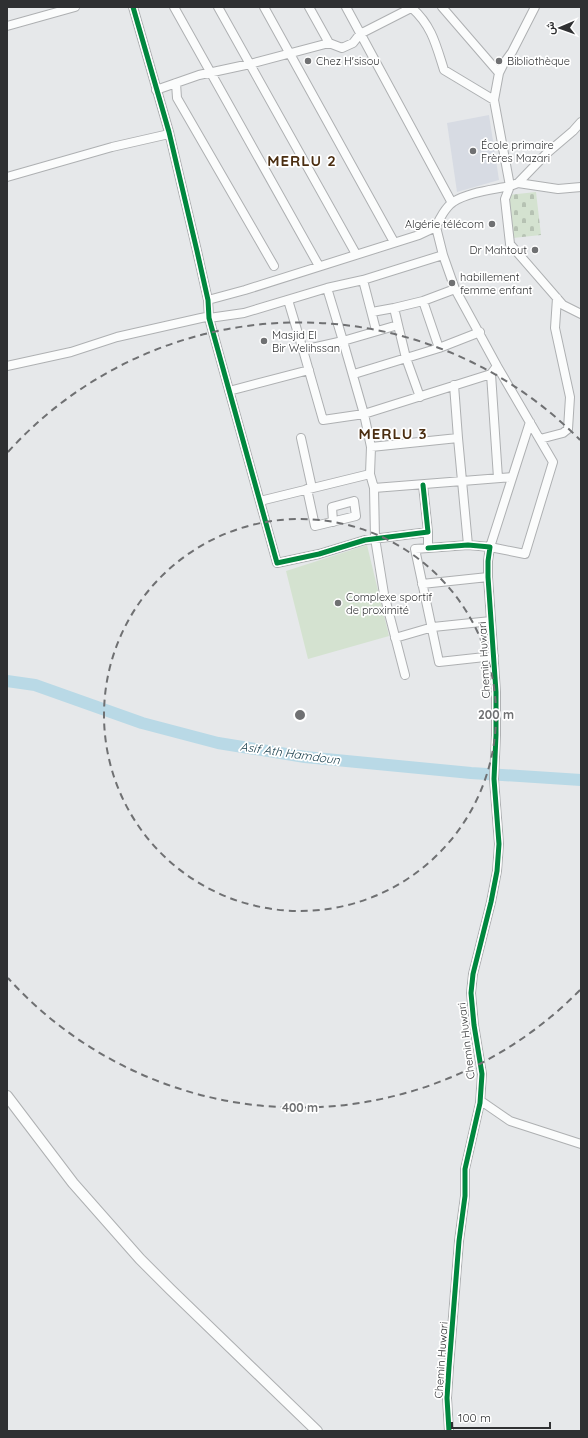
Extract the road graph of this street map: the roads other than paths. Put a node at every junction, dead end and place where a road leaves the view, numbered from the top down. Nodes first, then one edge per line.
1 (75, 7) edge
2 (133, 7) edge
3 (174, 7) edge
4 (218, 7) edge
5 (264, 7) edge
6 (309, 7) edge
7 (346, 7) edge
8 (413, 7) edge
9 (442, 7) edge
10 (535, 7) edge
11 (7, 26) edge
12 (360, 34) junction
13 (329, 43) junction
14 (289, 53) junction
15 (250, 64) junction
16 (211, 72) junction
17 (499, 73) junction
18 (176, 83) junction
19 (156, 90) junction
20 (494, 100) junction
21 (581, 122) edge
22 (169, 134) junction
23 (7, 177) edge
24 (514, 184) junction
25 (581, 188) edge
26 (452, 203) junction
27 (436, 227) junction
28 (394, 242) junction
29 (356, 254) junction
30 (443, 255) junction
31 (274, 266) dead end
32 (319, 266) junction
33 (363, 280) junction
34 (327, 288) junction
35 (456, 289) junction
36 (557, 298) junction
37 (208, 300) junction
38 (288, 300) junction
39 (424, 300) junction
40 (394, 308) junction
41 (372, 312) junction
42 (581, 314) edge
43 (209, 318) junction
44 (398, 325) junction
45 (376, 330) junction
46 (480, 332) junction
47 (343, 341) junction
48 (439, 348) junction
49 (303, 350) junction
50 (406, 358) junction
51 (7, 366) edge
52 (497, 366) junction
53 (309, 370) junction
54 (354, 374) junction
55 (491, 374) junction
56 (454, 385) junction
57 (229, 391) junction
58 (420, 397) junction
59 (364, 414) junction
60 (530, 422) junction
61 (301, 438) dead end
62 (458, 438) junction
63 (540, 439) junction
64 (371, 447) junction
65 (370, 474) junction
66 (512, 477) junction
67 (498, 478) junction
68 (462, 481) junction
69 (424, 485) junction
70 (310, 488) junction
71 (374, 488) junction
72 (260, 501) junction
73 (333, 522) dead end
74 (428, 532) junction
75 (375, 538) junction
76 (468, 545) junction
77 (490, 547) junction
78 (428, 548) junction
79 (488, 577) junction
80 (422, 584) junction
81 (491, 621) junction
82 (433, 627) junction
83 (395, 638) junction
84 (494, 656) junction
85 (405, 675) dead end
86 (7, 1096) edge
87 (480, 1101) junction
88 (581, 1144) edge
89 (317, 1431) edge
90 (448, 1431) edge

1 - 11 street
2 - 19 street
3 - 16 street
4 - 15 street
5 - 14 street
6 - 13 street
7 - 12 street
8 - 12 street
8 - 20 street
9 - 17 street
10 - 17 street
12 - 13 street
12 - 26 street
13 - 14 street
14 - 15 street
14 - 28 street
15 - 16 street
15 - 29 street
16 - 18 street
16 - 32 street
17 - 20 street
18 - 19 street
18 - 31 street
19 - 22 street
20 - 24 street
21 - 24 street
22 - 23 street
22 - 37 street
24 - 25 street
24 - 26 street
24 - 36 street
26 - 27 street
27 - 28 street
27 - 30 street
28 - 29 street
29 - 32 street
30 - 33 street
30 - 35 street
32 - 37 street
33 - 34 street
33 - 41 street
34 - 38 street
34 - 47 street
35 - 39 street
35 - 46 street
36 - 42 street
36 - 63 street
37 - 43 street
38 - 43 street
38 - 49 street
39 - 40 street
39 - 48 street
40 - 41 street
40 - 44 street
41 - 45 street
43 - 51 street
43 - 57 street
44 - 45 street
44 - 50 street
45 - 47 street
46 - 48 street
46 - 52 street
47 - 49 street
47 - 54 street
48 - 50 street
49 - 53 street
50 - 54 street
50 - 58 street
52 - 55 street
52 - 60 street
53 - 57 street
53 - 59 street
54 - 59 street
55 - 56 street
55 - 67 street
56 - 58 street
56 - 62 street
57 - 72 street
58 - 59 street
59 - 64 street
60 - 63 street
60 - 66 street, Chemin Huwari
61 - 70 street
62 - 64 street
62 - 68 street
63 - 77 street
64 - 65 street
65 - 70 street
65 - 71 street
66 - 67 street
66 - 77 street, Chemin Huwari
67 - 68 street
68 - 69 street
68 - 76 street
69 - 71 street
69 - 74 street
70 - 72 street
70 - 73 street
71 - 75 street
72 - 75 street
74 - 75 street
74 - 78 street
75 - 83 street
76 - 77 street
76 - 78 street
77 - 79 street, Chemin Huwari
78 - 80 street
79 - 80 street
79 - 81 street, Chemin Huwari
80 - 82 street
81 - 82 street
81 - 84 street, Chemin Huwari
82 - 83 street
82 - 84 street
83 - 85 street
84 - 87 street, Chemin Huwari
86 - 89 street
87 - 88 street
87 - 90 street, Chemin Huwari

